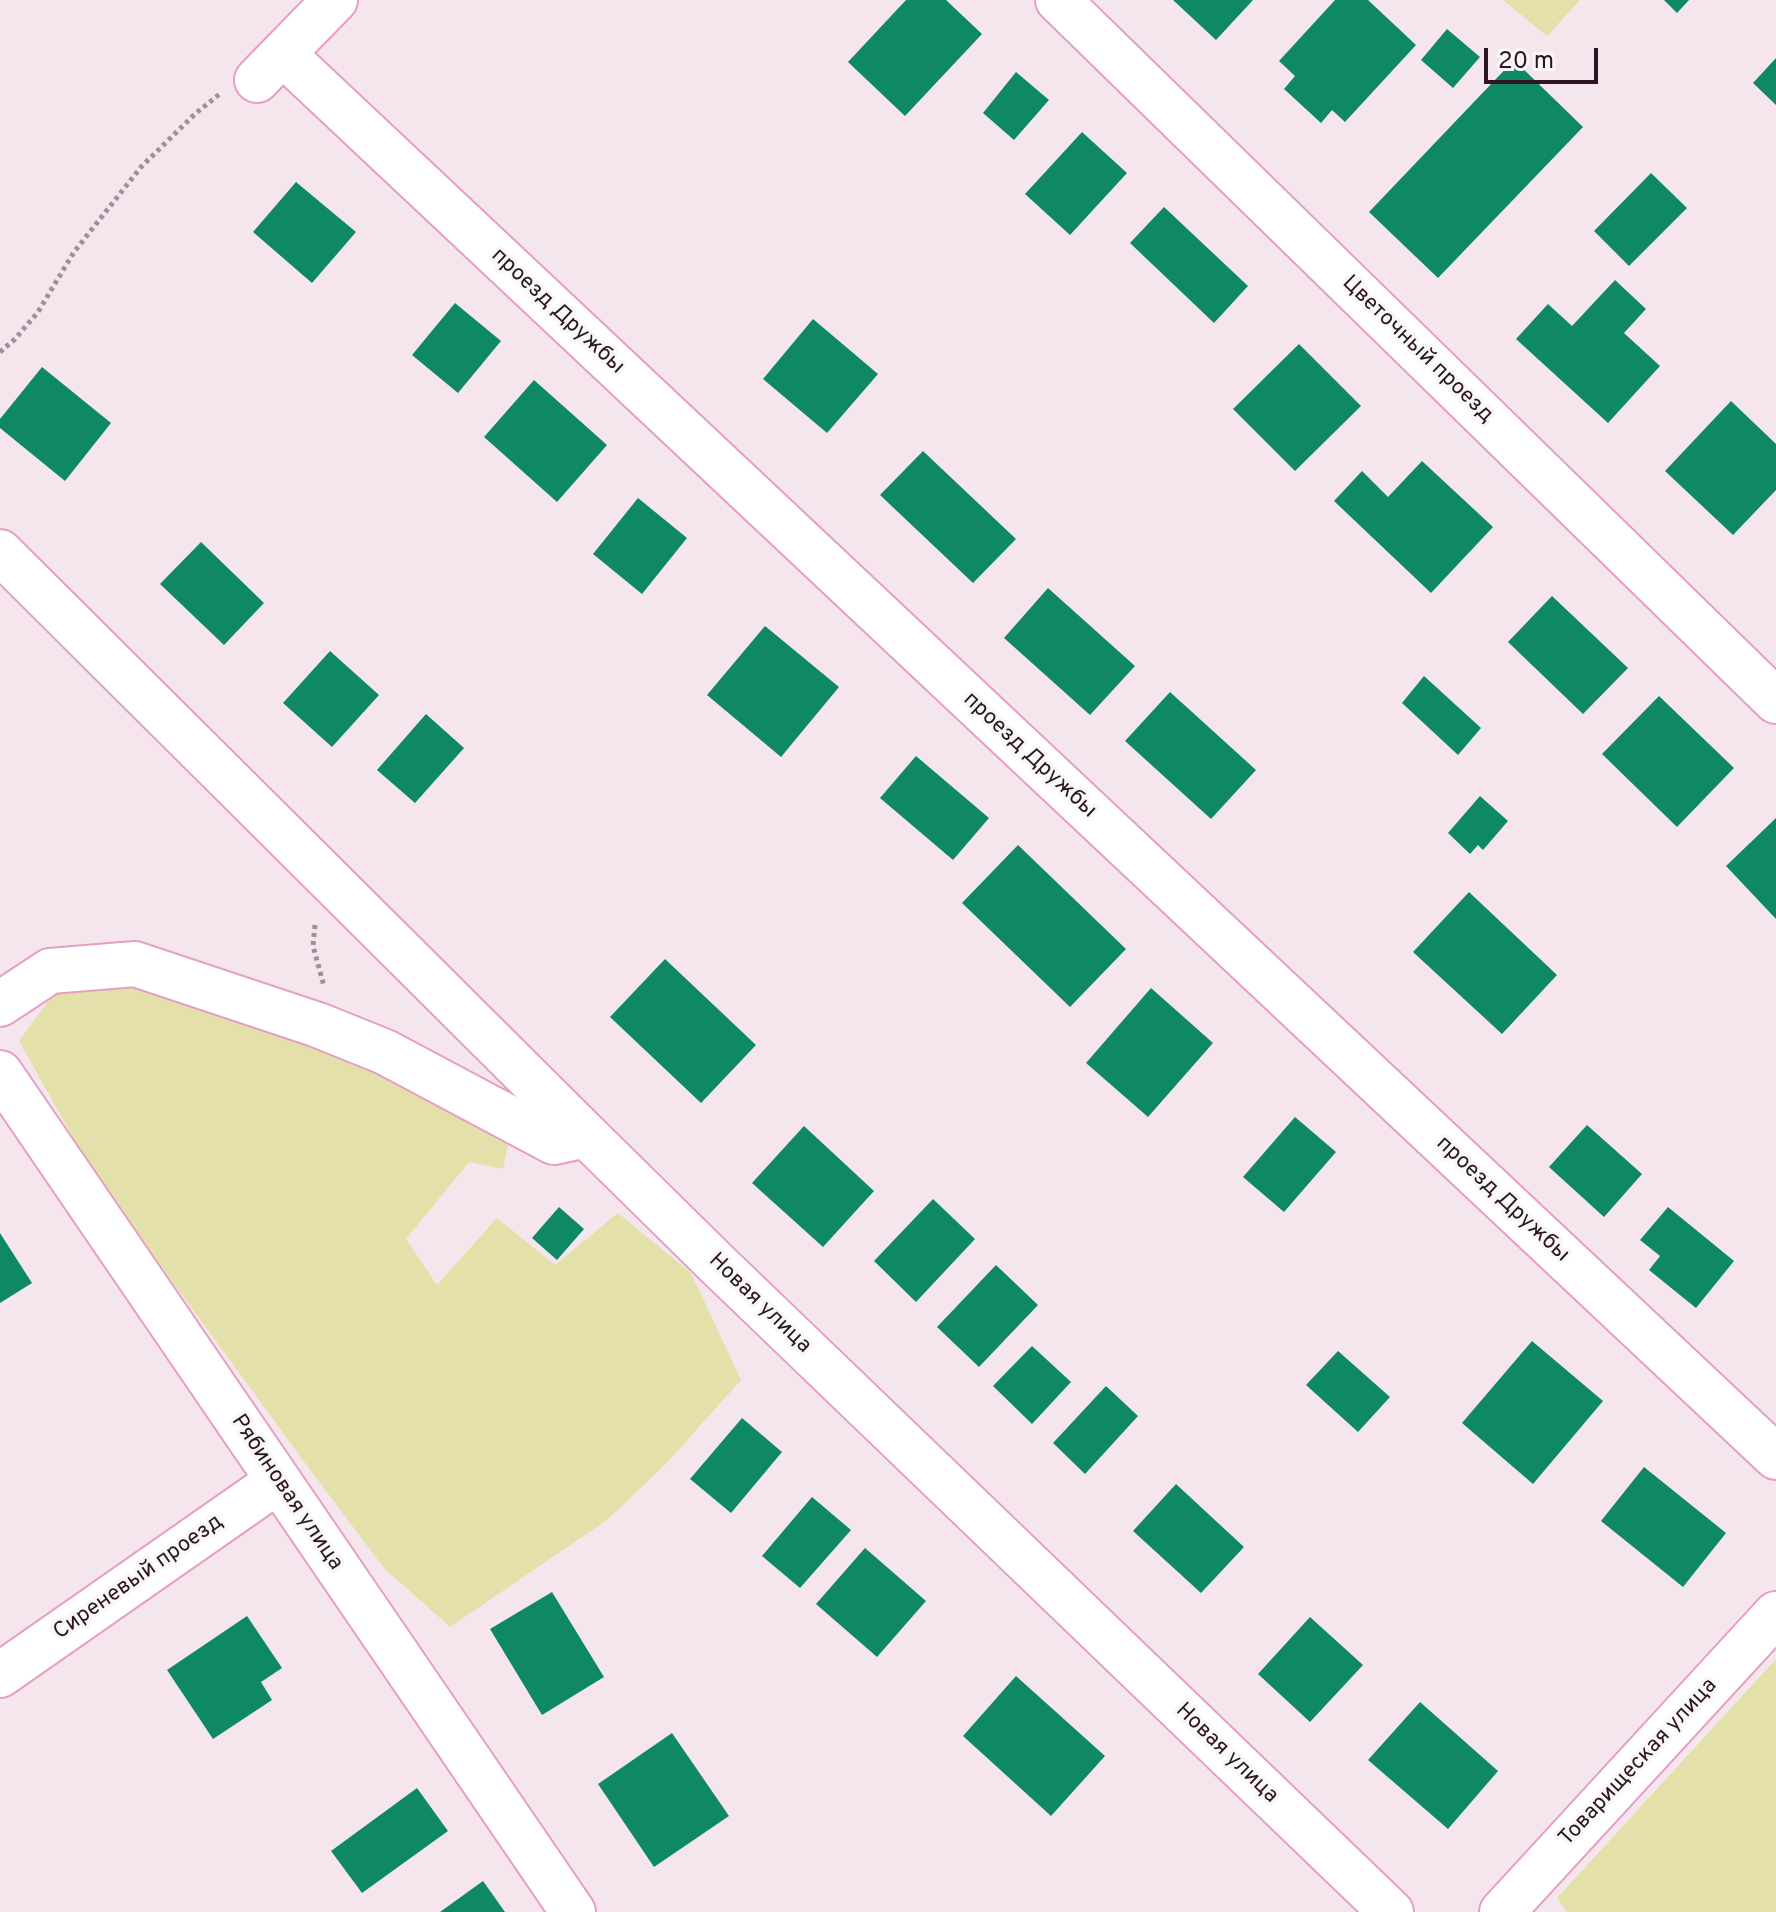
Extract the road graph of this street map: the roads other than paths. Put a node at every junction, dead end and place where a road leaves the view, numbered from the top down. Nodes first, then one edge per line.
1 (335, 0) edge
2 (1058, 0) edge
3 (0, 552) edge
4 (1776, 701) edge
5 (0, 1004) edge
6 (0, 1073) edge
7 (586, 1135) junction
8 (1776, 1457) edge
9 (278, 1481) junction
10 (1776, 1614) edge
11 (0, 1675) edge
12 (573, 1912) edge
13 (1391, 1912) edge
14 (1502, 1912) edge

1 - 8 street, проезд Дружбы
2 - 4 street, Цветочный проезд
3 - 7 street, Новая улица
5 - 7 street
6 - 9 street, Рябиновая улица
7 - 13 street, Новая улица
9 - 11 street, Сиреневый проезд
9 - 12 street, Рябиновая улица
10 - 14 street, Товарищеская улица

